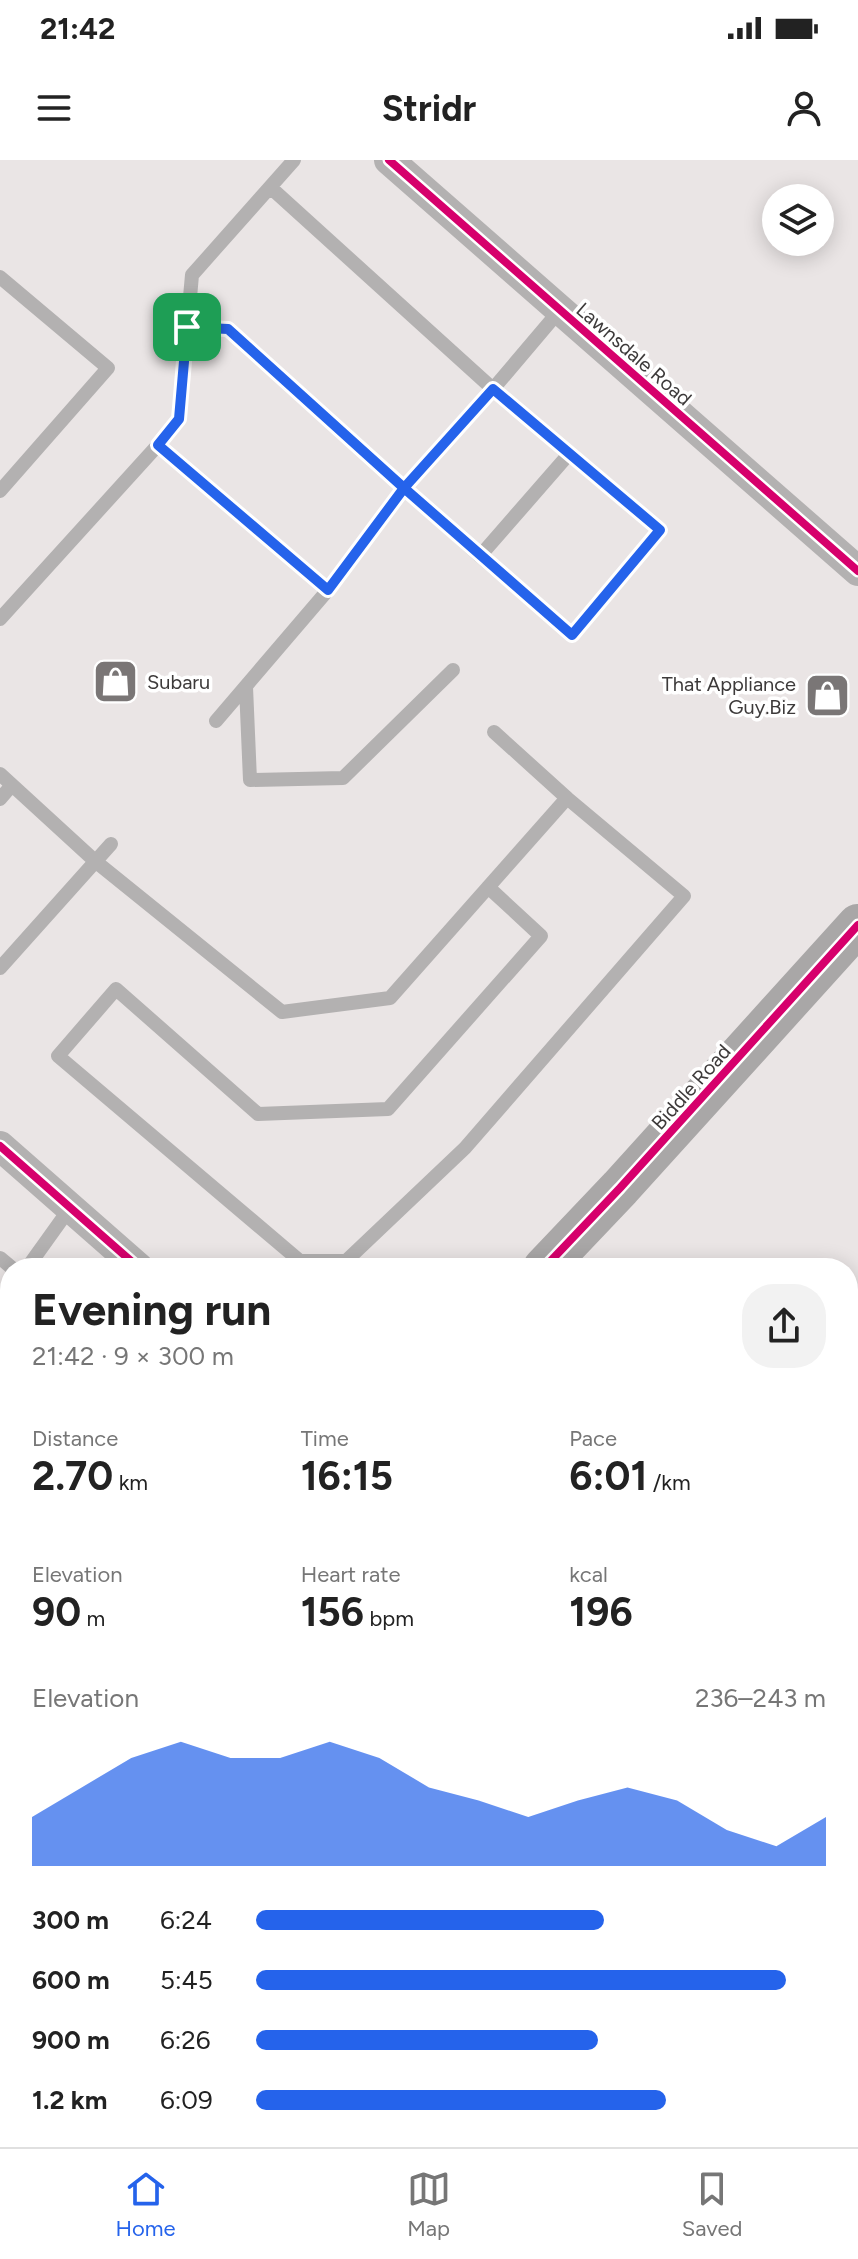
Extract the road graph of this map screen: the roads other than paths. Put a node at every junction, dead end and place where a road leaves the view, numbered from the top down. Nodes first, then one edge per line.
1 (294, 160) edge
2 (389, 160) edge
3 (270, 187) junction
4 (0, 277) edge
5 (560, 310) junction
6 (187, 327) junction
7 (493, 389) junction
8 (158, 445) junction
9 (569, 454) junction
10 (404, 488) junction
11 (0, 491) edge
12 (480, 556) junction
13 (858, 571) edge
14 (328, 590) junction
15 (0, 619) edge
16 (453, 670) dead end
17 (246, 687) junction
18 (216, 721) dead end
19 (494, 732) dead end
20 (0, 774) edge
21 (12, 785) junction
22 (567, 798) junction
23 (0, 799) edge
24 (111, 844) dead end
25 (95, 861) junction
26 (488, 887) junction
27 (858, 925) edge
28 (0, 968) edge
29 (0, 1146) edge
30 (70, 1208) junction
31 (34, 1258) edge
32 (128, 1258) edge
33 (296, 1258) edge
34 (349, 1258) edge
35 (554, 1258) edge

1 - 3 lane
2 - 5 street, Lawnsdale Road
3 - 6 lane
3 - 7 lane
4 - 11 lane
5 - 7 lane
5 - 13 street, Lawnsdale Road
6 - 8 lane
6 - 10 lane
7 - 9 lane
7 - 10 lane
8 - 14 lane
8 - 15 lane
9 - 12 lane
9 - 12 lane
10 - 12 lane
10 - 14 lane
14 - 17 lane
16 - 17 lane
17 - 18 lane
19 - 22 lane
20 - 21 lane
21 - 23 lane
21 - 25 lane
22 - 26 lane
22 - 34 lane
24 - 25 lane
25 - 26 lane
25 - 28 lane
26 - 33 lane
27 - 35 main road, Biddle Road
29 - 30 street
30 - 31 lane
30 - 32 street

